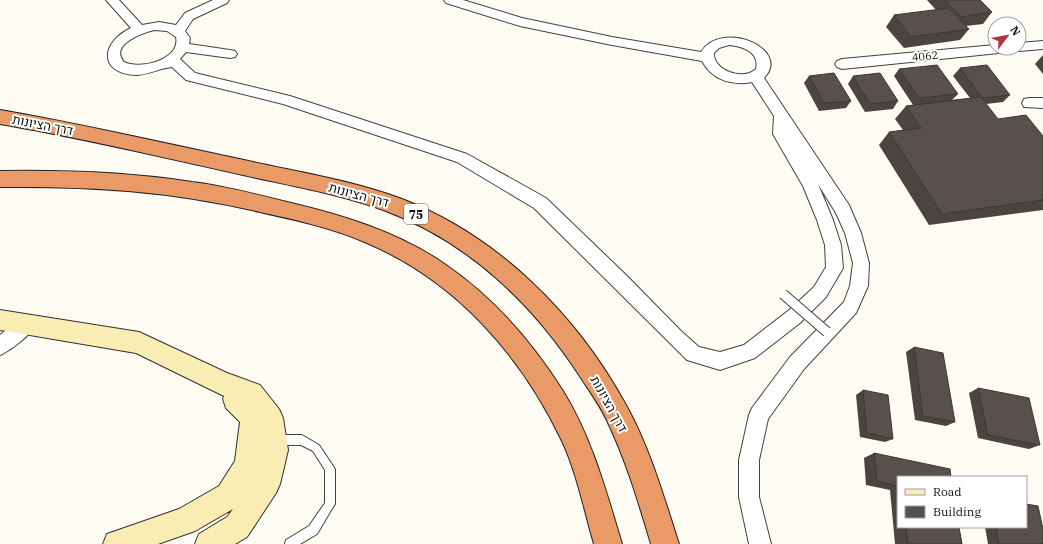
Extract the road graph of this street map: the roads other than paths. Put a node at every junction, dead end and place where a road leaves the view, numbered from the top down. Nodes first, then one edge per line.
1 (112, 0) edge
2 (223, 0) edge
3 (450, 0) edge
4 (139, 29) junction
5 (179, 31) junction
6 (1043, 45) edge
7 (1027, 46) edge
8 (182, 47) junction
9 (987, 50) edge
10 (230, 54) dead end
11 (706, 57) junction
12 (168, 62) junction
13 (842, 64) dead end
14 (756, 77) junction
15 (781, 116) junction
16 (0, 117) edge
17 (0, 179) edge
18 (783, 294) dead end
19 (0, 320) edge
20 (27, 324) junction
21 (827, 332) junction
22 (0, 346) edge
23 (221, 383) junction
24 (273, 440) junction
25 (117, 544) edge
26 (210, 544) edge
27 (290, 544) edge
28 (608, 544) edge
29 (666, 544) edge
30 (760, 544) edge

1 - 4 street
2 - 5 street
3 - 11 street
4 - 5 street
4 - 12 street
5 - 8 street
6 - 7 street
8 - 10 street
8 - 12 street
9 - 13 street, 4062
11 - 14 street
11 - 14 street
12 - 15 street
14 - 15 street
15 - 21 street
16 - 29 highway, דרך הציונות / 75
17 - 28 highway
18 - 21 lane, bridge
19 - 20 street
20 - 22 street
20 - 23 street
21 - 30 street
23 - 24 street
23 - 25 street
24 - 26 street
24 - 27 lane

